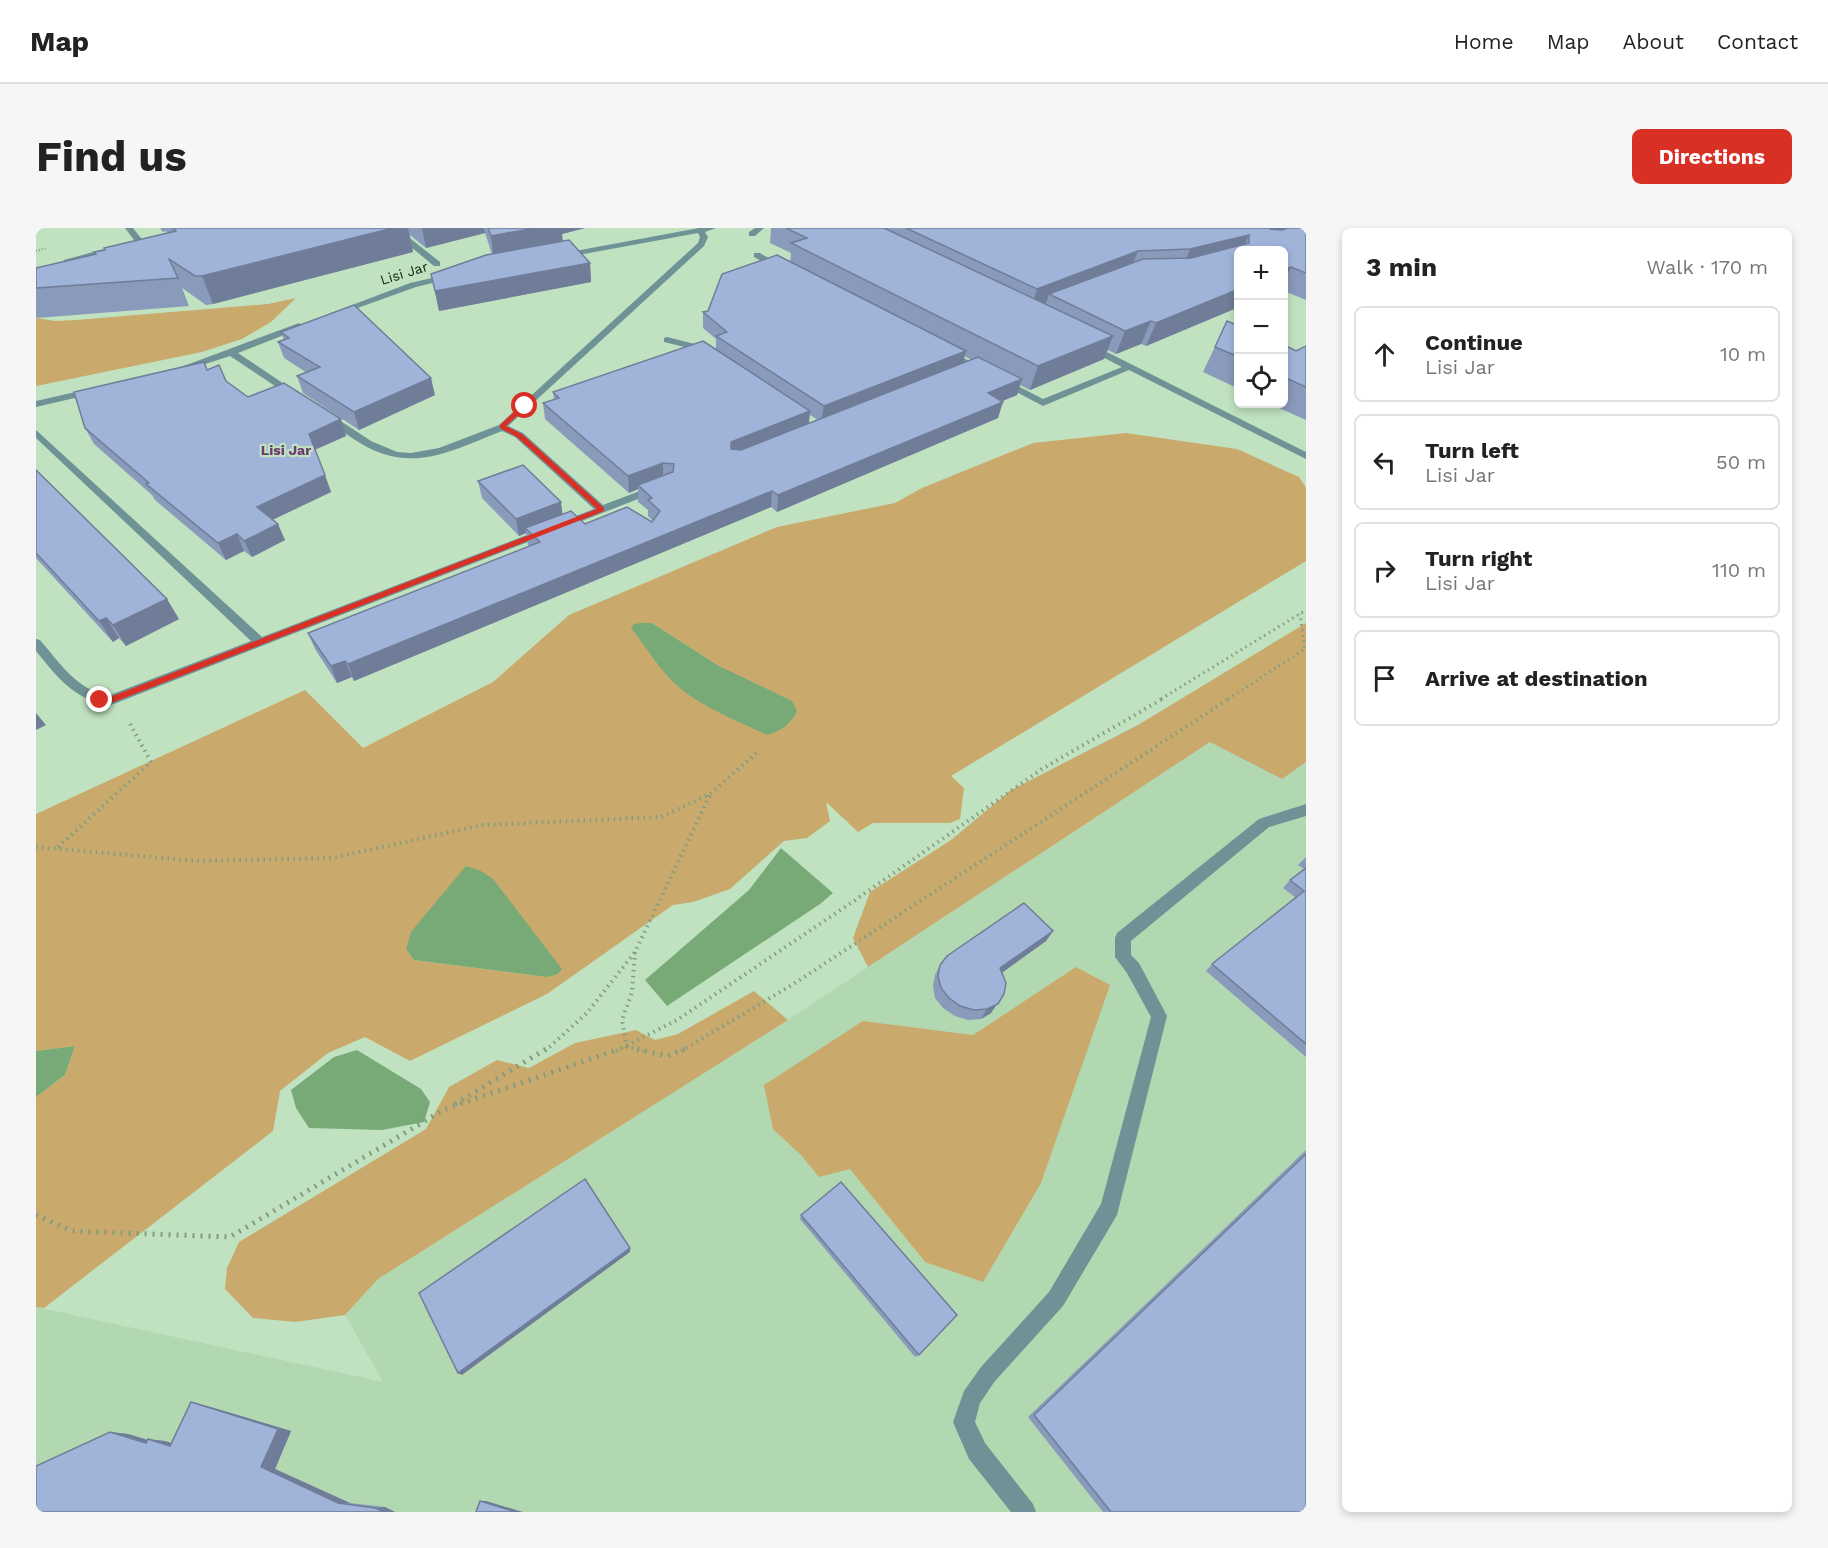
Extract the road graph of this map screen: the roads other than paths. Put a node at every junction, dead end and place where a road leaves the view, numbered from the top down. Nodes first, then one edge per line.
1 (129, 228) edge
2 (392, 228) edge
3 (712, 228) edge
4 (760, 228) edge
5 (700, 230) junction
6 (752, 234) dead end
7 (151, 239) edge
8 (140, 242) junction
9 (757, 255) dead end
10 (556, 257) edge
11 (437, 264) dead end
12 (788, 271) edge
13 (78, 275) edge
14 (455, 275) edge
15 (326, 316) edge
16 (304, 324) edge
17 (667, 340) dead end
18 (1083, 343) edge
19 (933, 346) edge
20 (231, 353) junction
21 (719, 361) edge
22 (1131, 366) junction
23 (167, 373) edge
24 (101, 389) edge
25 (308, 403) edge
26 (36, 404) edge
27 (317, 410) edge
28 (502, 427) junction
29 (36, 434) edge
30 (1306, 456) edge
31 (668, 483) edge
32 (602, 510) junction
33 (36, 643) edge
34 (261, 643) junction
35 (1306, 810) edge
36 (1025, 1512) edge

1 - 8 street
2 - 11 street
3 - 5 street
4 - 6 street
5 - 10 street
5 - 28 street
7 - 8 street
8 - 13 street
9 - 12 street
14 - 15 street, Lisi Jar
16 - 20 street
17 - 21 street
18 - 22 street
19 - 22 street
20 - 23 street
20 - 25 street
22 - 30 street
24 - 26 street
27 - 28 street
28 - 32 street
29 - 34 street
31 - 32 street
32 - 34 street
33 - 34 street
35 - 36 street

